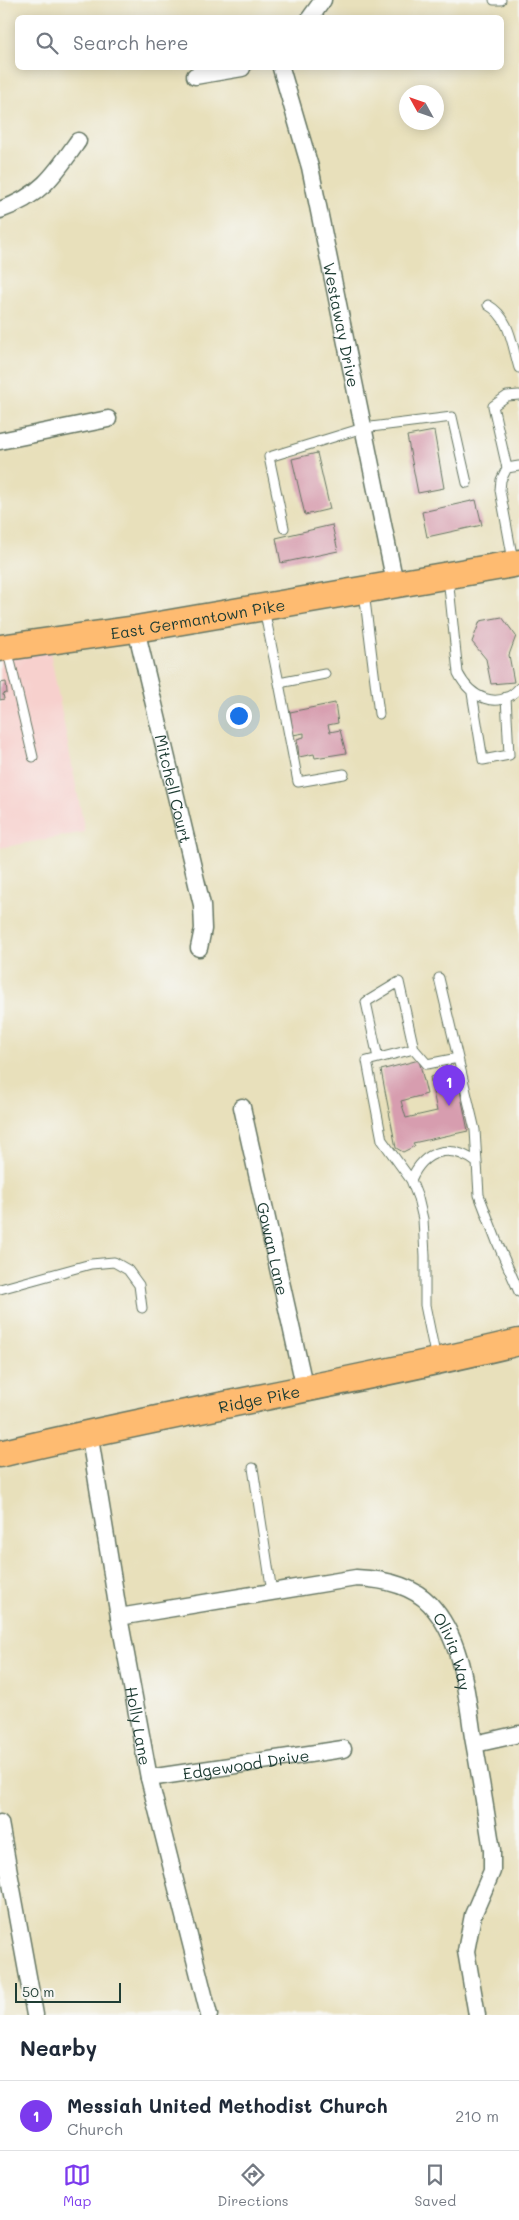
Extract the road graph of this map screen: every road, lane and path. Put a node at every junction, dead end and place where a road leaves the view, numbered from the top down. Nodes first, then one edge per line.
1 (323, 0) edge
2 (494, 0) edge
3 (501, 0) edge
4 (312, 15) edge
5 (230, 70) edge
6 (282, 70) edge
7 (194, 76) dead end
8 (78, 141) dead end
9 (0, 210) edge
10 (488, 305) dead end
11 (519, 368) edge
12 (519, 395) edge
13 (108, 419) dead end
14 (363, 428) junction
15 (0, 441) edge
16 (519, 466) edge
17 (507, 468) junction
18 (467, 482) dead end
19 (284, 528) dead end
20 (519, 567) edge
21 (448, 574) junction
22 (395, 583) junction
23 (364, 589) junction
24 (263, 606) junction
25 (136, 629) junction
26 (4, 647) edge
27 (325, 674) dead end
28 (278, 683) junction
29 (519, 688) edge
30 (472, 693) junction
31 (506, 697) junction
32 (379, 714) dead end
33 (33, 757) dead end
34 (344, 774) dead end
35 (199, 948) dead end
36 (439, 978) dead end
37 (414, 1049) junction
38 (378, 1058) junction
39 (458, 1058) junction
40 (242, 1107) dead end
41 (477, 1163) junction
42 (411, 1180) junction
43 (0, 1289) edge
44 (519, 1292) edge
45 (142, 1308) dead end
46 (519, 1342) edge
47 (437, 1362) junction
48 (305, 1389) junction
49 (89, 1432) junction
50 (0, 1454) edge
51 (253, 1468) dead end
52 (272, 1592) junction
53 (119, 1617) junction
54 (519, 1734) edge
55 (475, 1744) junction
56 (343, 1750) dead end
57 (149, 1778) junction
58 (0, 1823) edge
59 (35, 2015) edge
60 (209, 2015) edge
61 (477, 2015) edge

1 - 4 street
2 - 3 lane
5 - 7 street
6 - 14 street, Westaway Drive
8 - 9 street
10 - 11 lane
12 - 17 lane
13 - 15 street
14 - 18 lane
14 - 19 lane
14 - 22 street, Westaway Drive
16 - 17 lane
17 - 20 lane
20 - 21 main road, East Germantown Pike
21 - 22 main road, East Germantown Pike
21 - 30 lane
22 - 23 main road, East Germantown Pike
23 - 24 main road, East Germantown Pike
23 - 32 lane
24 - 25 main road, East Germantown Pike
24 - 28 lane
25 - 26 main road, East Germantown Pike
25 - 35 street, Mitchell Court
26 - 33 lane
27 - 28 lane
28 - 34 lane
29 - 31 lane
30 - 31 lane
30 - 31 lane
36 - 39 lane
37 - 38 lane
37 - 38 lane
37 - 39 lane
38 - 42 lane
39 - 41 lane
40 - 48 street, Gowan Lane
41 - 42 lane
41 - 44 lane
42 - 47 lane
43 - 45 lane
46 - 47 main road, Ridge Pike
47 - 48 main road, Ridge Pike
48 - 49 main road, Ridge Pike
49 - 50 main road, Ridge Pike
49 - 53 street, Holly Lane
51 - 52 lane
52 - 53 street, Olivia Way
52 - 55 street, Olivia Way
53 - 57 street, Holly Lane
54 - 55 street
55 - 61 street, Olivia Way
56 - 57 street, Edgewood Drive
57 - 60 street, Holly Lane
58 - 59 street

